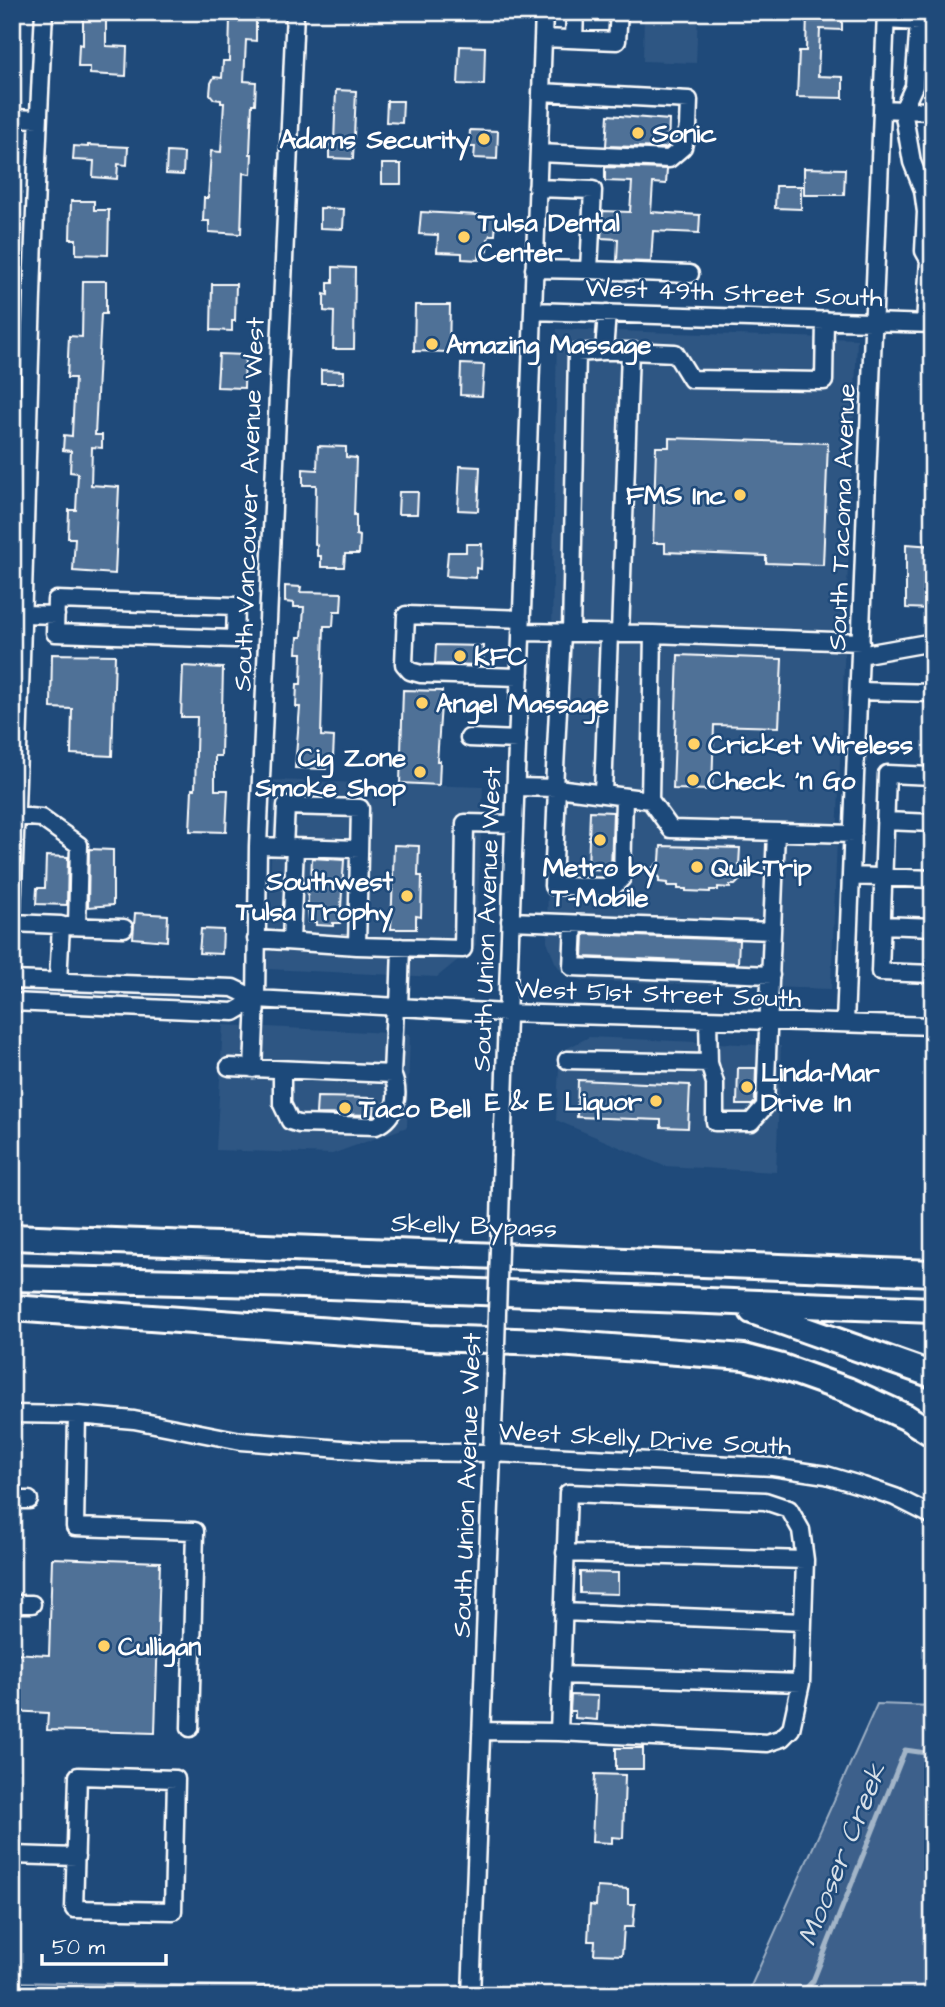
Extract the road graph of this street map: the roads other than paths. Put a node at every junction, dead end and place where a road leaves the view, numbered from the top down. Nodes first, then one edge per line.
1 (44, 12) edge
2 (295, 12) edge
3 (544, 12) edge
4 (575, 12) edge
5 (619, 12) edge
6 (886, 16) edge
7 (926, 23) edge
8 (543, 38) junction
9 (574, 39) junction
10 (916, 61) junction
11 (933, 62) edge
12 (541, 92) junction
13 (882, 110) junction
14 (903, 110) junction
15 (933, 111) edge
16 (12, 118) edge
17 (38, 119) junction
18 (539, 153) junction
19 (537, 188) junction
20 (534, 268) junction
21 (589, 270) junction
22 (690, 274) dead end
23 (533, 311) junction
24 (607, 313) junction
25 (825, 320) junction
26 (874, 322) junction
27 (929, 324) edge
28 (12, 349) edge
29 (29, 350) junction
30 (604, 351) junction
31 (630, 351) junction
32 (18, 575) edge
33 (23, 614) junction
34 (56, 615) junction
35 (522, 626) junction
36 (566, 633) junction
37 (614, 634) junction
38 (653, 634) junction
39 (933, 642) edge
40 (860, 649) junction
41 (520, 677) junction
42 (859, 691) junction
43 (933, 694) edge
44 (469, 738) dead end
45 (518, 740) junction
46 (933, 776) edge
47 (15, 781) edge
48 (516, 787) junction
49 (556, 788) junction
50 (603, 794) junction
51 (624, 797) junction
52 (650, 800) junction
53 (16, 816) junction
54 (885, 821) junction
55 (933, 823) edge
56 (514, 824) junction
57 (776, 832) junction
58 (853, 834) junction
59 (258, 846) junction
60 (289, 847) junction
61 (359, 849) junction
62 (851, 876) junction
63 (883, 877) junction
64 (933, 879) edge
65 (12, 910) edge
66 (510, 921) junction
67 (12, 923) edge
68 (574, 924) junction
69 (882, 925) junction
70 (69, 926) junction
71 (933, 927) edge
72 (124, 928) dead end
73 (772, 931) junction
74 (256, 939) junction
75 (291, 940) junction
76 (357, 946) junction
77 (401, 947) junction
78 (933, 974) edge
79 (771, 975) junction
80 (12, 980) edge
81 (58, 982) junction
82 (256, 999) junction
83 (12, 1002) edge
84 (397, 1007) junction
85 (506, 1013) junction
86 (708, 1019) junction
87 (769, 1021) junction
88 (845, 1023) junction
89 (933, 1026) edge
90 (567, 1060) dead end
91 (709, 1063) junction
92 (229, 1068) dead end
93 (253, 1069) junction
94 (282, 1070) junction
95 (392, 1074) junction
96 (12, 1237) edge
97 (933, 1273) edge
98 (12, 1278) edge
99 (729, 1302) junction
100 (12, 1308) edge
101 (933, 1310) edge
102 (933, 1376) edge
103 (12, 1414) edge
104 (77, 1415) junction
105 (933, 1434) edge
106 (491, 1453) junction
107 (933, 1516) edge
108 (565, 1553) junction
109 (805, 1560) junction
110 (12, 1604) edge
111 (32, 1604) dead end
112 (563, 1612) junction
113 (803, 1622) junction
114 (560, 1675) junction
115 (801, 1683) junction
116 (190, 1727) dead end
117 (481, 1731) junction
118 (559, 1732) junction
119 (12, 1855) edge
120 (76, 1857) junction
121 (471, 1995) edge

1 - 17 street
2 - 59 street, South Vancouver Avenue West
3 - 8 street, South Union Avenue West
4 - 9 street
5 - 9 street
6 - 7 street
6 - 13 street, South Tacoma Avenue
7 - 10 street
8 - 9 street
8 - 12 street, South Union Avenue West
10 - 11 street
10 - 14 street
12 - 18 street, South Union Avenue West
12 - 18 street
13 - 14 street
13 - 26 street, South Tacoma Avenue
14 - 15 street
14 - 27 street
16 - 17 street
17 - 29 street
18 - 19 street, South Union Avenue West
19 - 20 street, South Union Avenue West
19 - 21 street
20 - 21 street
20 - 23 street, South Union Avenue West
21 - 22 street
23 - 24 street, West 49th Street South
23 - 35 street, South Union Avenue West
24 - 25 street, West 49th Street South
24 - 30 street
25 - 26 street, West 49th Street South
25 - 31 street
26 - 27 street, West 49th Street South
26 - 40 street, South Tacoma Avenue
28 - 29 street
29 - 32 street
30 - 31 street
30 - 36 street
31 - 37 street
32 - 33 street
33 - 34 street
33 - 47 street
34 - 34 street
35 - 36 street
35 - 41 street, South Union Avenue West
35 - 41 street
36 - 37 street
36 - 49 street
37 - 38 street
37 - 50 street
38 - 40 street
38 - 52 street
39 - 40 street
40 - 42 street, South Tacoma Avenue
41 - 45 street, South Union Avenue West
42 - 43 street
42 - 58 street, South Tacoma Avenue
44 - 45 street
45 - 48 street, South Union Avenue West
46 - 54 street
47 - 53 street
48 - 49 street
48 - 56 street, South Union Avenue West
49 - 50 street
49 - 51 street
50 - 51 street
51 - 52 street
52 - 57 street
53 - 65 street
53 - 70 street
54 - 55 street
54 - 63 street
56 - 66 street, South Union Avenue West
56 - 77 street
57 - 58 street
57 - 73 street
58 - 62 street, South Tacoma Avenue
59 - 60 street
59 - 74 street, South Vancouver Avenue West
60 - 61 street
60 - 61 street
60 - 75 street
61 - 76 street
62 - 63 street
62 - 88 street, South Tacoma Avenue
63 - 64 street
63 - 69 street
66 - 68 street
66 - 85 street, South Union Avenue West
67 - 70 street
68 - 73 street
68 - 79 street
69 - 71 street
69 - 78 street
70 - 72 street
70 - 81 street
73 - 79 street
74 - 75 street
74 - 82 street, South Vancouver Avenue West
75 - 76 street
76 - 77 street
77 - 84 street
79 - 87 street
80 - 81 street, West 51st Street South
81 - 82 street, West 51st Street South
82 - 83 street, West 51st Street South
82 - 84 street, West 51st Street South
82 - 93 street, South Vancouver Avenue West
84 - 85 street, West 51st Street South
84 - 95 street
85 - 86 street, West 51st Street South
85 - 106 street, South Union Avenue West, bridge
86 - 87 street, West 51st Street South
86 - 91 street
87 - 88 street, West 51st Street South
87 - 91 street
88 - 89 street, West 51st Street South
90 - 91 street
92 - 93 street
93 - 94 street
94 - 95 street
94 - 95 street
96 - 97 highway, Skelly Bypass
98 - 99 highway
99 - 101 highway
99 - 102 highway
100 - 105 highway
103 - 104 street, West Skelly Drive South
104 - 106 street, West Skelly Drive South
104 - 116 street
106 - 107 street, West Skelly Drive South
106 - 117 street, South Union Avenue West
108 - 109 street
108 - 109 street
108 - 112 street
109 - 113 street
110 - 111 street
112 - 113 street
112 - 114 street
113 - 115 street
114 - 115 street
114 - 118 street
115 - 118 street
117 - 118 street
117 - 121 street, South Union Avenue West
119 - 120 street
120 - 120 street

